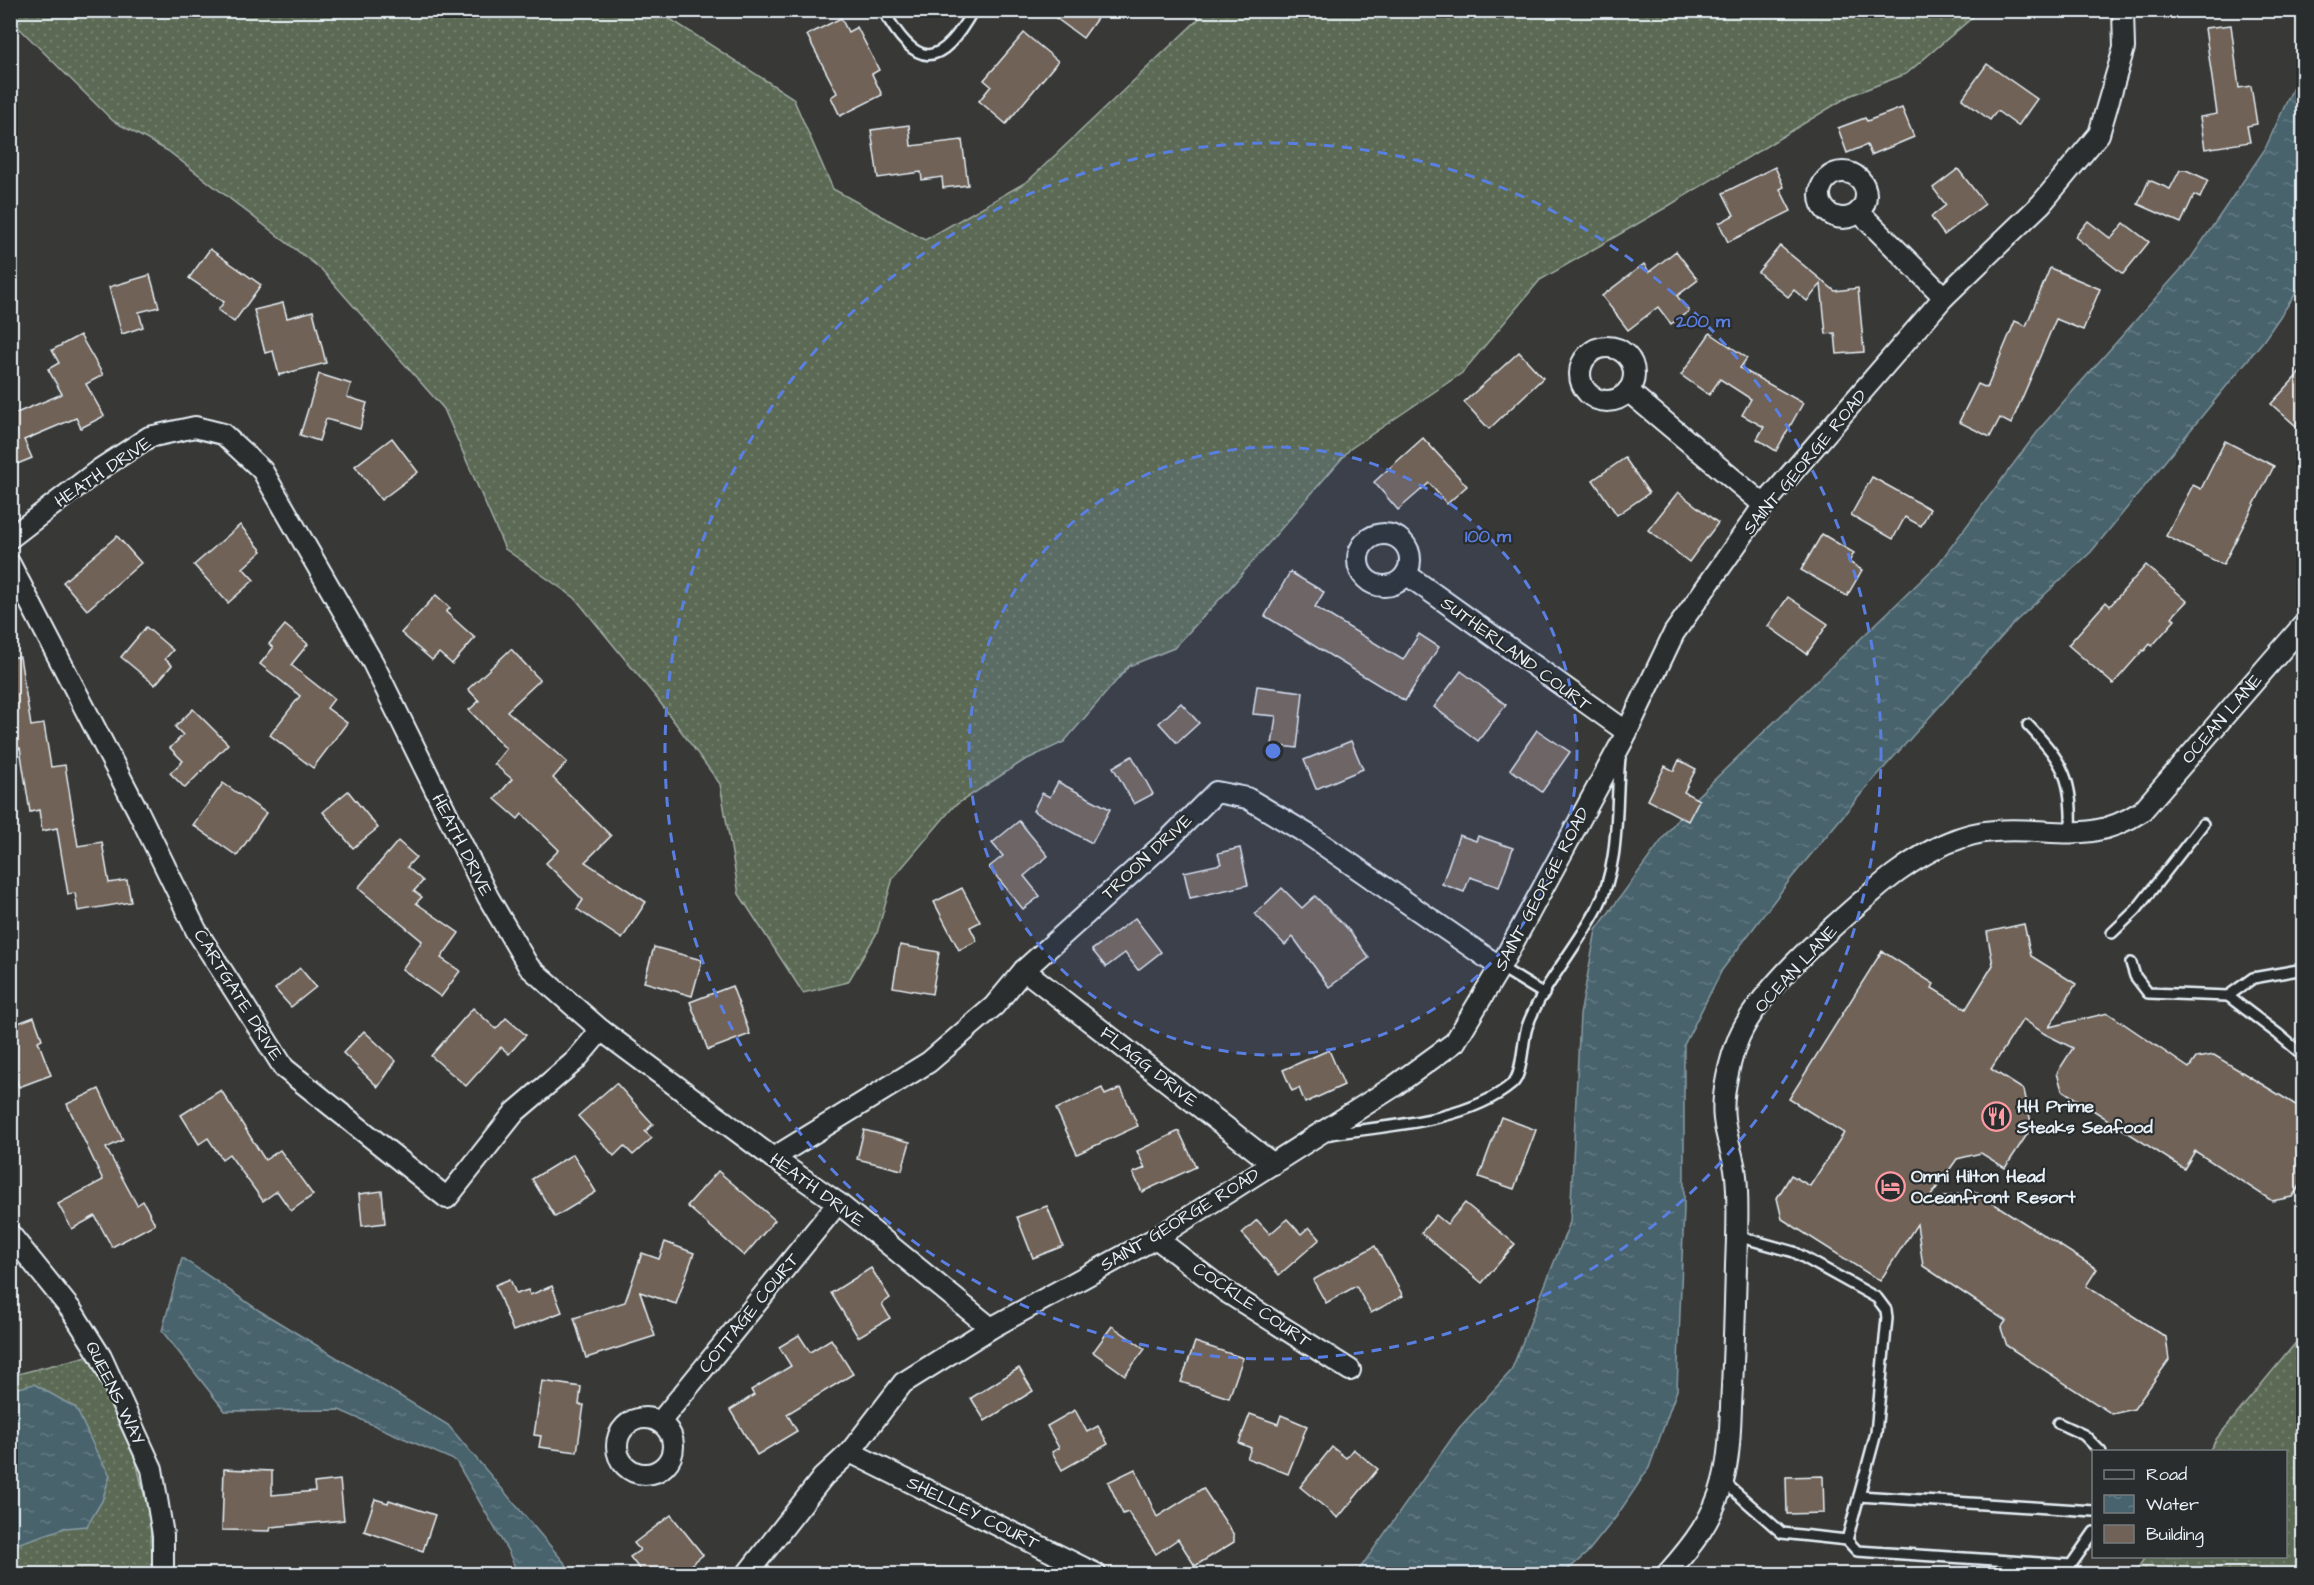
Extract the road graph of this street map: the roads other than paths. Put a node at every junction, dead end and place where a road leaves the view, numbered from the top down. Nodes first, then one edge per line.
1 (884, 10) edge
2 (973, 10) edge
3 (2123, 10) edge
4 (1859, 212) dead end
5 (1944, 297) junction
6 (1628, 391) dead end
7 (1764, 505) junction
8 (10, 538) edge
9 (10, 564) edge
10 (1406, 574) dead end
11 (2304, 624) edge
12 (2028, 725) dead end
13 (1624, 737) junction
14 (2203, 824) dead end
15 (2071, 835) junction
16 (2112, 933) dead end
17 (2131, 963) dead end
18 (1500, 968) junction
19 (2304, 969) edge
20 (1024, 970) junction
21 (1544, 994) junction
22 (2228, 996) junction
23 (602, 1030) junction
24 (2304, 1056) edge
25 (1318, 1135) junction
26 (773, 1158) junction
27 (1273, 1164) junction
28 (838, 1203) junction
29 (10, 1234) edge
30 (1737, 1236) junction
31 (1156, 1238) junction
32 (991, 1328) junction
33 (1350, 1370) dead end
34 (660, 1422) dead end
35 (2058, 1423) dead end
36 (2099, 1450) edge
37 (850, 1452) junction
38 (1723, 1481) junction
39 (1859, 1496) junction
40 (2092, 1511) edge
41 (2092, 1535) edge
42 (1847, 1540) junction
43 (163, 1575) edge
44 (747, 1575) edge
45 (1096, 1575) edge
46 (1667, 1575) edge

1 - 2 lane
3 - 5 street, SAINT GEORGE ROAD
4 - 5 street
5 - 7 street, SAINT GEORGE ROAD
6 - 7 street
7 - 13 street, SAINT GEORGE ROAD
8 - 23 street, HEATH DRIVE
9 - 23 street, CARTGATE DRIVE
10 - 13 street, SUTHERLAND COURT
11 - 15 street, OCEAN LANE
12 - 15 lane
13 - 18 street, SAINT GEORGE ROAD
13 - 21 lane
14 - 16 lane
15 - 30 street, OCEAN LANE
17 - 22 lane
18 - 20 street, TROON DRIVE
18 - 21 lane, TROON DRIVE
18 - 25 street, SAINT GEORGE ROAD
19 - 22 lane
20 - 26 street, TROON DRIVE
20 - 27 street, FLAGG DRIVE
21 - 25 lane
22 - 24 lane
23 - 26 street, HEATH DRIVE
25 - 27 street, SAINT GEORGE ROAD
26 - 28 street, HEATH DRIVE
27 - 31 street, SAINT GEORGE ROAD
28 - 32 street, HEATH DRIVE
28 - 34 street, COTTAGE COURT
29 - 43 street, QUEENS WAY
30 - 38 street, OCEAN LANE
30 - 39 lane
31 - 32 street, SAINT GEORGE ROAD
31 - 33 street, COCKLE COURT
32 - 37 street, SAINT GEORGE ROAD
35 - 36 lane
37 - 44 street, SAINT GEORGE ROAD
37 - 45 street, SHELLEY COURT
38 - 42 lane
38 - 46 street, OCEAN LANE
39 - 40 lane
39 - 42 lane
41 - 42 lane

